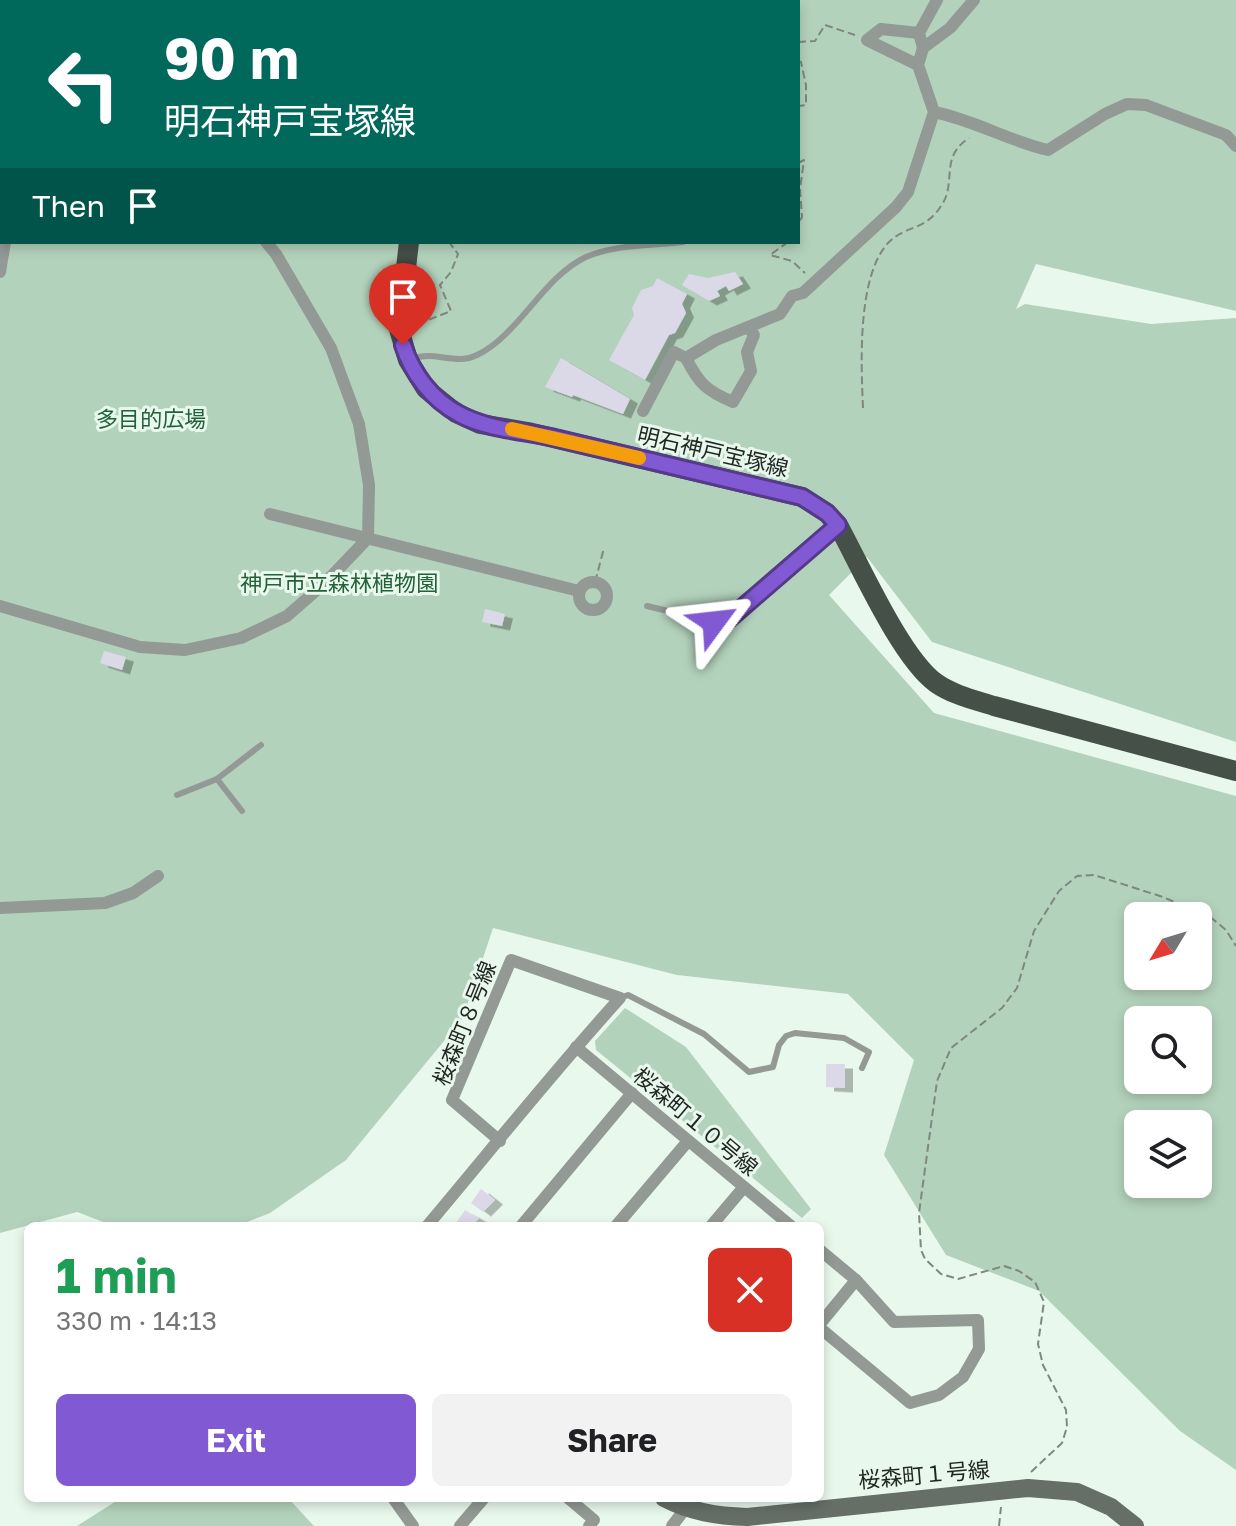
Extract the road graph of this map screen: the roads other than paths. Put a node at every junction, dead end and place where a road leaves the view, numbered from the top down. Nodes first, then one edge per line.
1 (937, 0) edge
2 (974, 0) edge
3 (919, 33) junction
4 (923, 48) junction
5 (918, 65) junction
6 (934, 112) junction
7 (1236, 146) edge
8 (5, 244) edge
9 (268, 244) edge
10 (409, 244) edge
11 (664, 244) edge
12 (0, 272) edge
13 (748, 327) junction
14 (686, 358) junction
15 (408, 360) junction
16 (643, 411) dead end
17 (270, 514) dead end
18 (838, 525) junction
19 (368, 538) junction
20 (579, 591) junction
21 (0, 606) edge
22 (647, 606) dead end
23 (261, 745) dead end
24 (1236, 771) edge
25 (217, 779) junction
26 (177, 795) dead end
27 (242, 811) dead end
28 (158, 876) dead end
29 (0, 908) edge
30 (620, 998) junction
31 (576, 1047) junction
32 (862, 1068) dead end
33 (632, 1093) junction
34 (500, 1141) junction
35 (688, 1141) junction
36 (744, 1187) junction
37 (430, 1222) edge
38 (524, 1222) edge
39 (619, 1222) edge
40 (714, 1222) edge
41 (786, 1222) edge
42 (824, 1253) edge
43 (856, 1280) junction
44 (824, 1321) edge
45 (824, 1329) edge
46 (397, 1502) edge
47 (481, 1502) edge
48 (573, 1502) edge
49 (672, 1502) edge
50 (685, 1509) junction
51 (413, 1526) edge
52 (461, 1526) edge
53 (589, 1526) edge
54 (672, 1526) edge
55 (1135, 1526) edge

1 - 3 street
2 - 4 street
3 - 4 street
3 - 5 street
4 - 5 street
5 - 6 street
6 - 7 street
6 - 13 street
8 - 12 street
9 - 19 street
10 - 15 main road, 明石神戸宝塚線
11 - 15 lane
13 - 14 street
13 - 14 street
14 - 16 street
15 - 18 main road, 明石神戸宝塚線
17 - 19 street
18 - 22 lane
18 - 24 main road, 明石神戸宝塚線
19 - 20 street
19 - 21 street
20 - 20 street
23 - 25 lane
25 - 26 lane
25 - 27 lane
28 - 29 street
30 - 31 street
30 - 32 lane
30 - 34 street, 桜森町８号線
31 - 33 street, 桜森町１０号線
31 - 34 street
33 - 35 street, 桜森町１０号線
33 - 38 street
34 - 37 street
35 - 36 street, 桜森町１０号線
35 - 39 street
36 - 40 street
36 - 41 street, 桜森町１０号線
42 - 43 street
43 - 44 street
43 - 45 street
46 - 51 street
47 - 52 street
48 - 53 street
49 - 50 street, 桜森町１号線
50 - 54 street
50 - 55 street, 桜森町１号線

